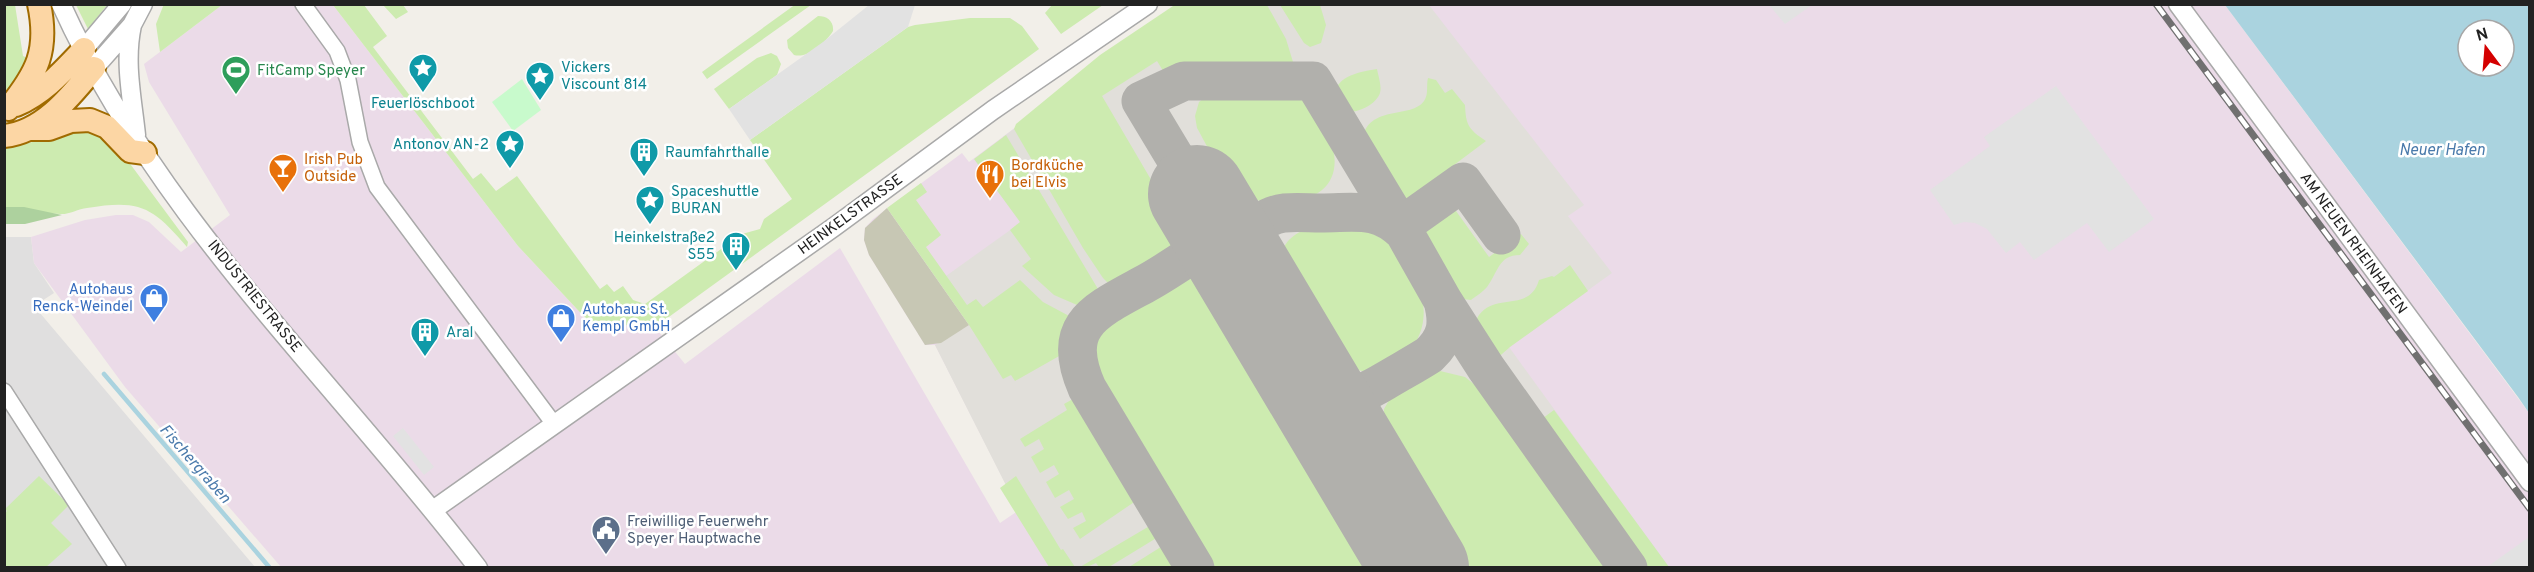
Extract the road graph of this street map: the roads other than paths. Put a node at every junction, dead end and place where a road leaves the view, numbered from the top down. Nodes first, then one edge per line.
1 (39, 4) edge
2 (61, 4) edge
3 (122, 4) edge
4 (143, 4) edge
5 (303, 4) edge
6 (1148, 4) edge
7 (2178, 4) edge
8 (132, 25) junction
9 (89, 59) junction
10 (6, 109) edge
11 (32, 129) junction
12 (4, 136) edge
13 (141, 146) junction
14 (4, 391) edge
15 (554, 424) junction
16 (2529, 482) edge
17 (433, 510) junction
18 (118, 567) edge
19 (478, 567) edge

1 - 10 main road
2 - 9 street, INDUSTRIESTRASSE
3 - 9 street
4 - 8 street
5 - 15 street
6 - 15 street, HEINKELSTRASSE
7 - 16 street, AM NEUEN RHEINHAFEN
8 - 9 street
8 - 13 street
9 - 10 main road
9 - 11 main road
9 - 13 street, INDUSTRIESTRASSE
11 - 12 main road
11 - 13 main road
13 - 17 street, INDUSTRIESTRASSE
14 - 18 street
15 - 17 street, HEINKELSTRASSE
17 - 19 street, INDUSTRIESTRASSE

